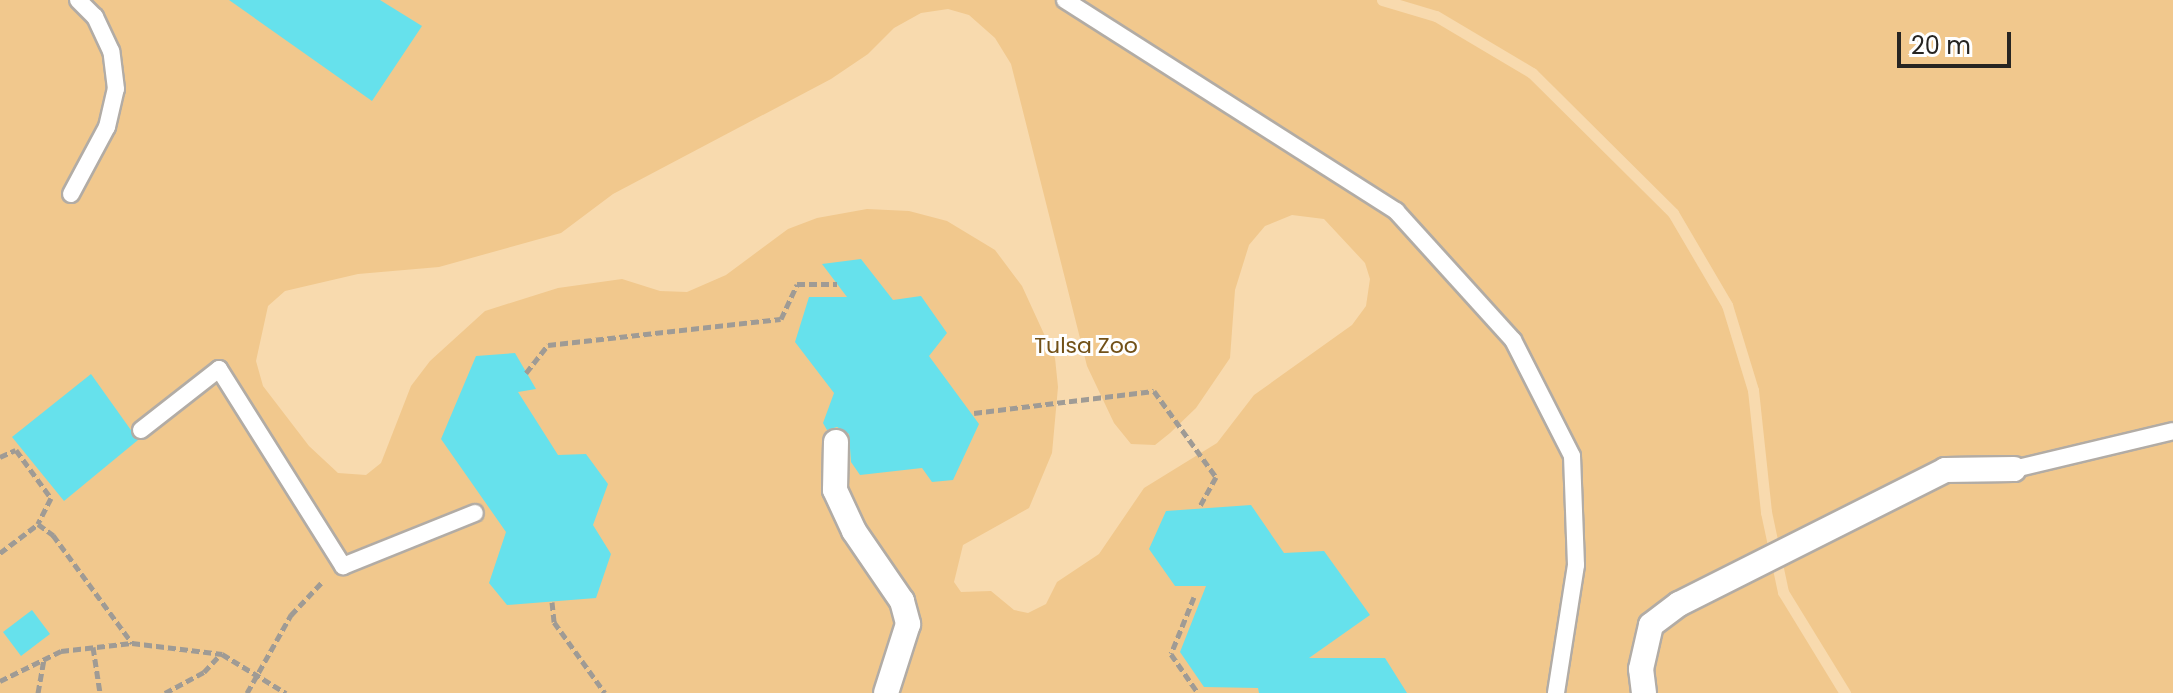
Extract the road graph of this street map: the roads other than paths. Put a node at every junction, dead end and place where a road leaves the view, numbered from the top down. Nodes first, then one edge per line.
1 (78, 0) edge
2 (1065, 0) edge
3 (71, 194) dead end
4 (141, 430) dead end
5 (2173, 431) edge
6 (836, 442) dead end
7 (2014, 469) joint
8 (475, 513) dead end
9 (886, 693) edge
10 (1556, 693) edge
11 (1644, 693) edge

1 - 3 lane
2 - 10 lane
4 - 8 lane
5 - 7 lane
6 - 9 street
7 - 11 street

